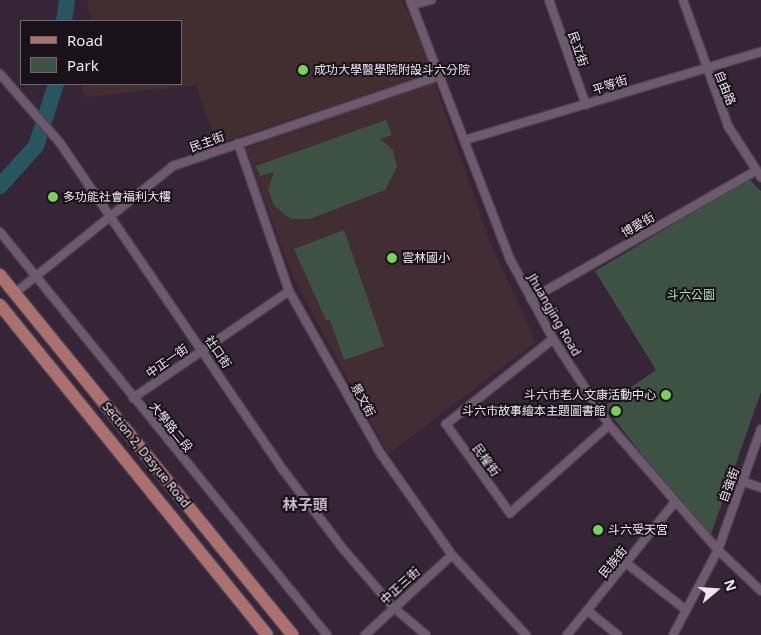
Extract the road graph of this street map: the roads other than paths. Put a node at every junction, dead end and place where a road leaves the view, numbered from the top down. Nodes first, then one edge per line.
1 (431, 0) edge
2 (549, 0) edge
3 (684, 0) edge
4 (411, 3) edge
5 (761, 52) edge
6 (704, 67) junction
7 (0, 74) edge
8 (442, 75) junction
9 (586, 105) junction
10 (465, 140) junction
11 (238, 143) junction
12 (758, 174) edge
13 (112, 214) junction
14 (0, 232) edge
15 (0, 275) edge
16 (35, 275) junction
17 (289, 291) junction
18 (14, 293) junction
19 (531, 299) junction
20 (0, 305) edge
21 (553, 339) junction
22 (202, 350) junction
23 (85, 380) junction
24 (69, 392) junction
25 (133, 398) junction
26 (609, 425) junction
27 (761, 429) edge
28 (742, 481) junction
29 (761, 488) edge
30 (675, 502) junction
31 (718, 550) junction
32 (452, 555) junction
33 (626, 563) junction
34 (761, 591) edge
35 (393, 607) junction
36 (686, 610) junction
37 (588, 611) junction
38 (267, 635) edge
39 (293, 635) edge
40 (327, 635) edge
41 (365, 635) edge
42 (426, 635) edge
43 (526, 635) edge
44 (567, 635) edge
45 (618, 635) edge
46 (673, 635) edge

1 - 4 street
2 - 9 street, 民立街
3 - 6 street, 自由路
4 - 8 street, Jhuangjing Road
5 - 6 street, 平等街
6 - 9 street, 平等街
6 - 12 street, 自由路
7 - 13 street, 社口街
8 - 10 street, Jhuangjing Road
8 - 11 street, 民主街
9 - 10 street, 平等街
10 - 19 street, Jhuangjing Road
11 - 13 street, 民主街
11 - 17 street, 景文街
12 - 19 street, 博愛街
13 - 16 street, 民主街
13 - 22 street, 社口街
14 - 16 street, 大學路二段
15 - 18 main road, Section 2, Dasyue Road
16 - 18 street, 民主街
16 - 25 street, 大學路二段
17 - 22 street, 中正一街
17 - 32 street, 景文街
18 - 23 main road, Section 2, Dasyue Road
19 - 21 street, Jhuangjing Road
20 - 24 main road, Section 2, Dasyue Road
21 - 26 street, Jhuangjing Road
21 - 26 street, 民權街
22 - 25 street, 中正一街
22 - 35 street, 社口街
23 - 24 main road
23 - 39 main road, Section 2, Dasyue Road
24 - 38 main road, Section 2, Dasyue Road
25 - 40 street, 大學路二段
26 - 30 street, Jhuangjing Road
27 - 28 street, 自強街
28 - 29 street
28 - 31 street, 自強街
30 - 31 street, Jhuangjing Road
30 - 33 street, 民族街
31 - 34 street, Jhuangjing Road
31 - 36 street
32 - 35 street, 中正三街
32 - 43 street, 景文街
33 - 36 street
33 - 37 street, 民族街
35 - 41 street, 中正三街
35 - 42 street, 社口街
36 - 46 street
37 - 44 street, 民族街
37 - 45 street

